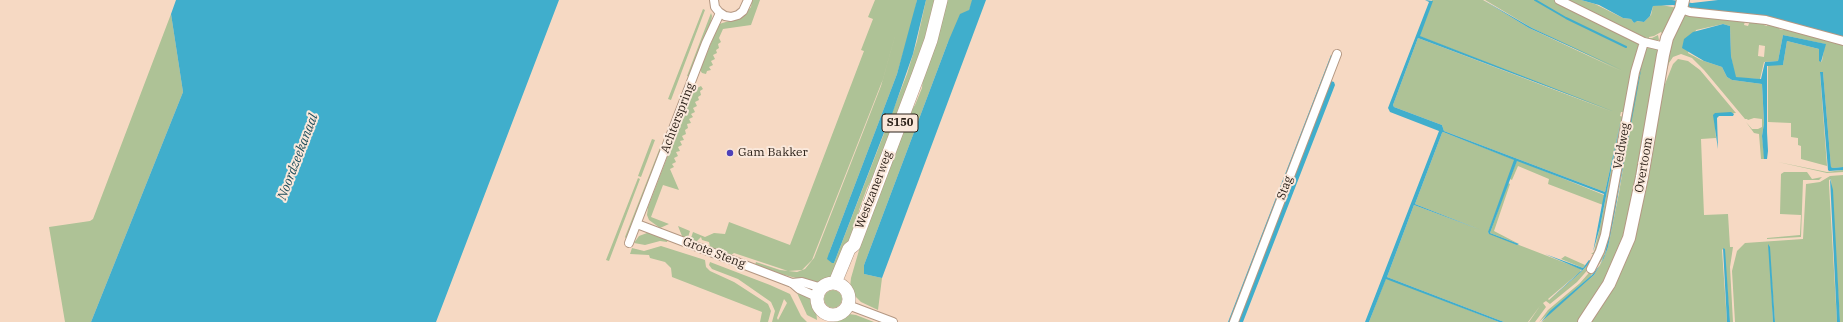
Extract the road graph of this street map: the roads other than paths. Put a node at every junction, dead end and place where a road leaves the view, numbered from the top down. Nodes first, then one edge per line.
1 (714, 0) edge
2 (748, 0) edge
3 (942, 0) edge
4 (1558, 0) edge
5 (1683, 4) edge
6 (720, 13) junction
7 (1843, 40) edge
8 (1644, 42) junction
9 (1665, 47) junction
10 (1336, 54) dead end
11 (637, 224) junction
12 (629, 243) dead end
13 (1591, 269) dead end
14 (839, 284) junction
15 (820, 298) junction
16 (848, 305) junction
17 (832, 318) edge
18 (819, 322) edge
19 (893, 322) edge
20 (1234, 322) edge
21 (1584, 322) edge

1 - 6 street
2 - 6 street
3 - 14 main road, Westzanerweg / S150
4 - 8 street
5 - 7 street
5 - 9 street, Overtoom
6 - 11 street, Achterspring
8 - 9 street
8 - 13 street, Veldweg
9 - 21 street, Overtoom
10 - 20 street, Stag
11 - 12 street, Achterspring
11 - 15 street, Grote Steng
14 - 15 main road
14 - 16 main road
15 - 17 main road
15 - 18 main road
16 - 17 main road
16 - 19 street

